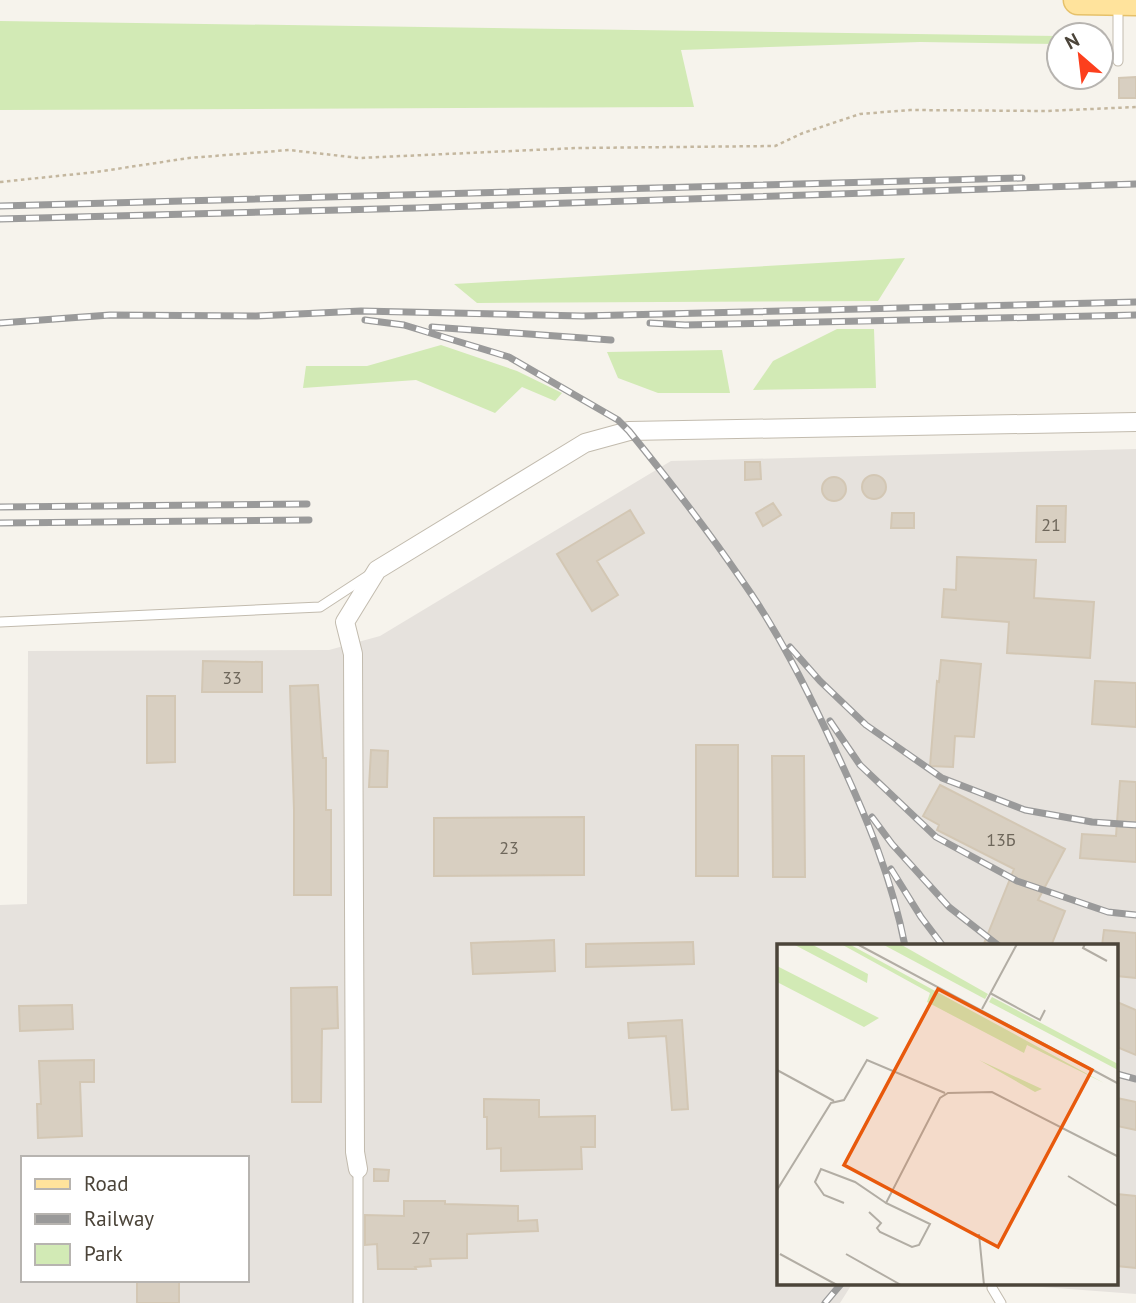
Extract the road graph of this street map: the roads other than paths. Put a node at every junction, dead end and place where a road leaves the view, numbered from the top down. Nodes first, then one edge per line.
1 (1079, 0) edge
2 (1118, 1) edge
3 (1136, 1) edge
4 (1118, 61) dead end
5 (1136, 422) edge
6 (377, 570) junction
7 (0, 622) edge
8 (358, 1169) joint
9 (992, 1288) dead end
10 (358, 1303) edge
11 (1001, 1303) edge

1 - 2 main road
2 - 3 main road
2 - 4 lane
5 - 6 street
6 - 7 lane
6 - 8 street
8 - 10 lane
9 - 11 lane

